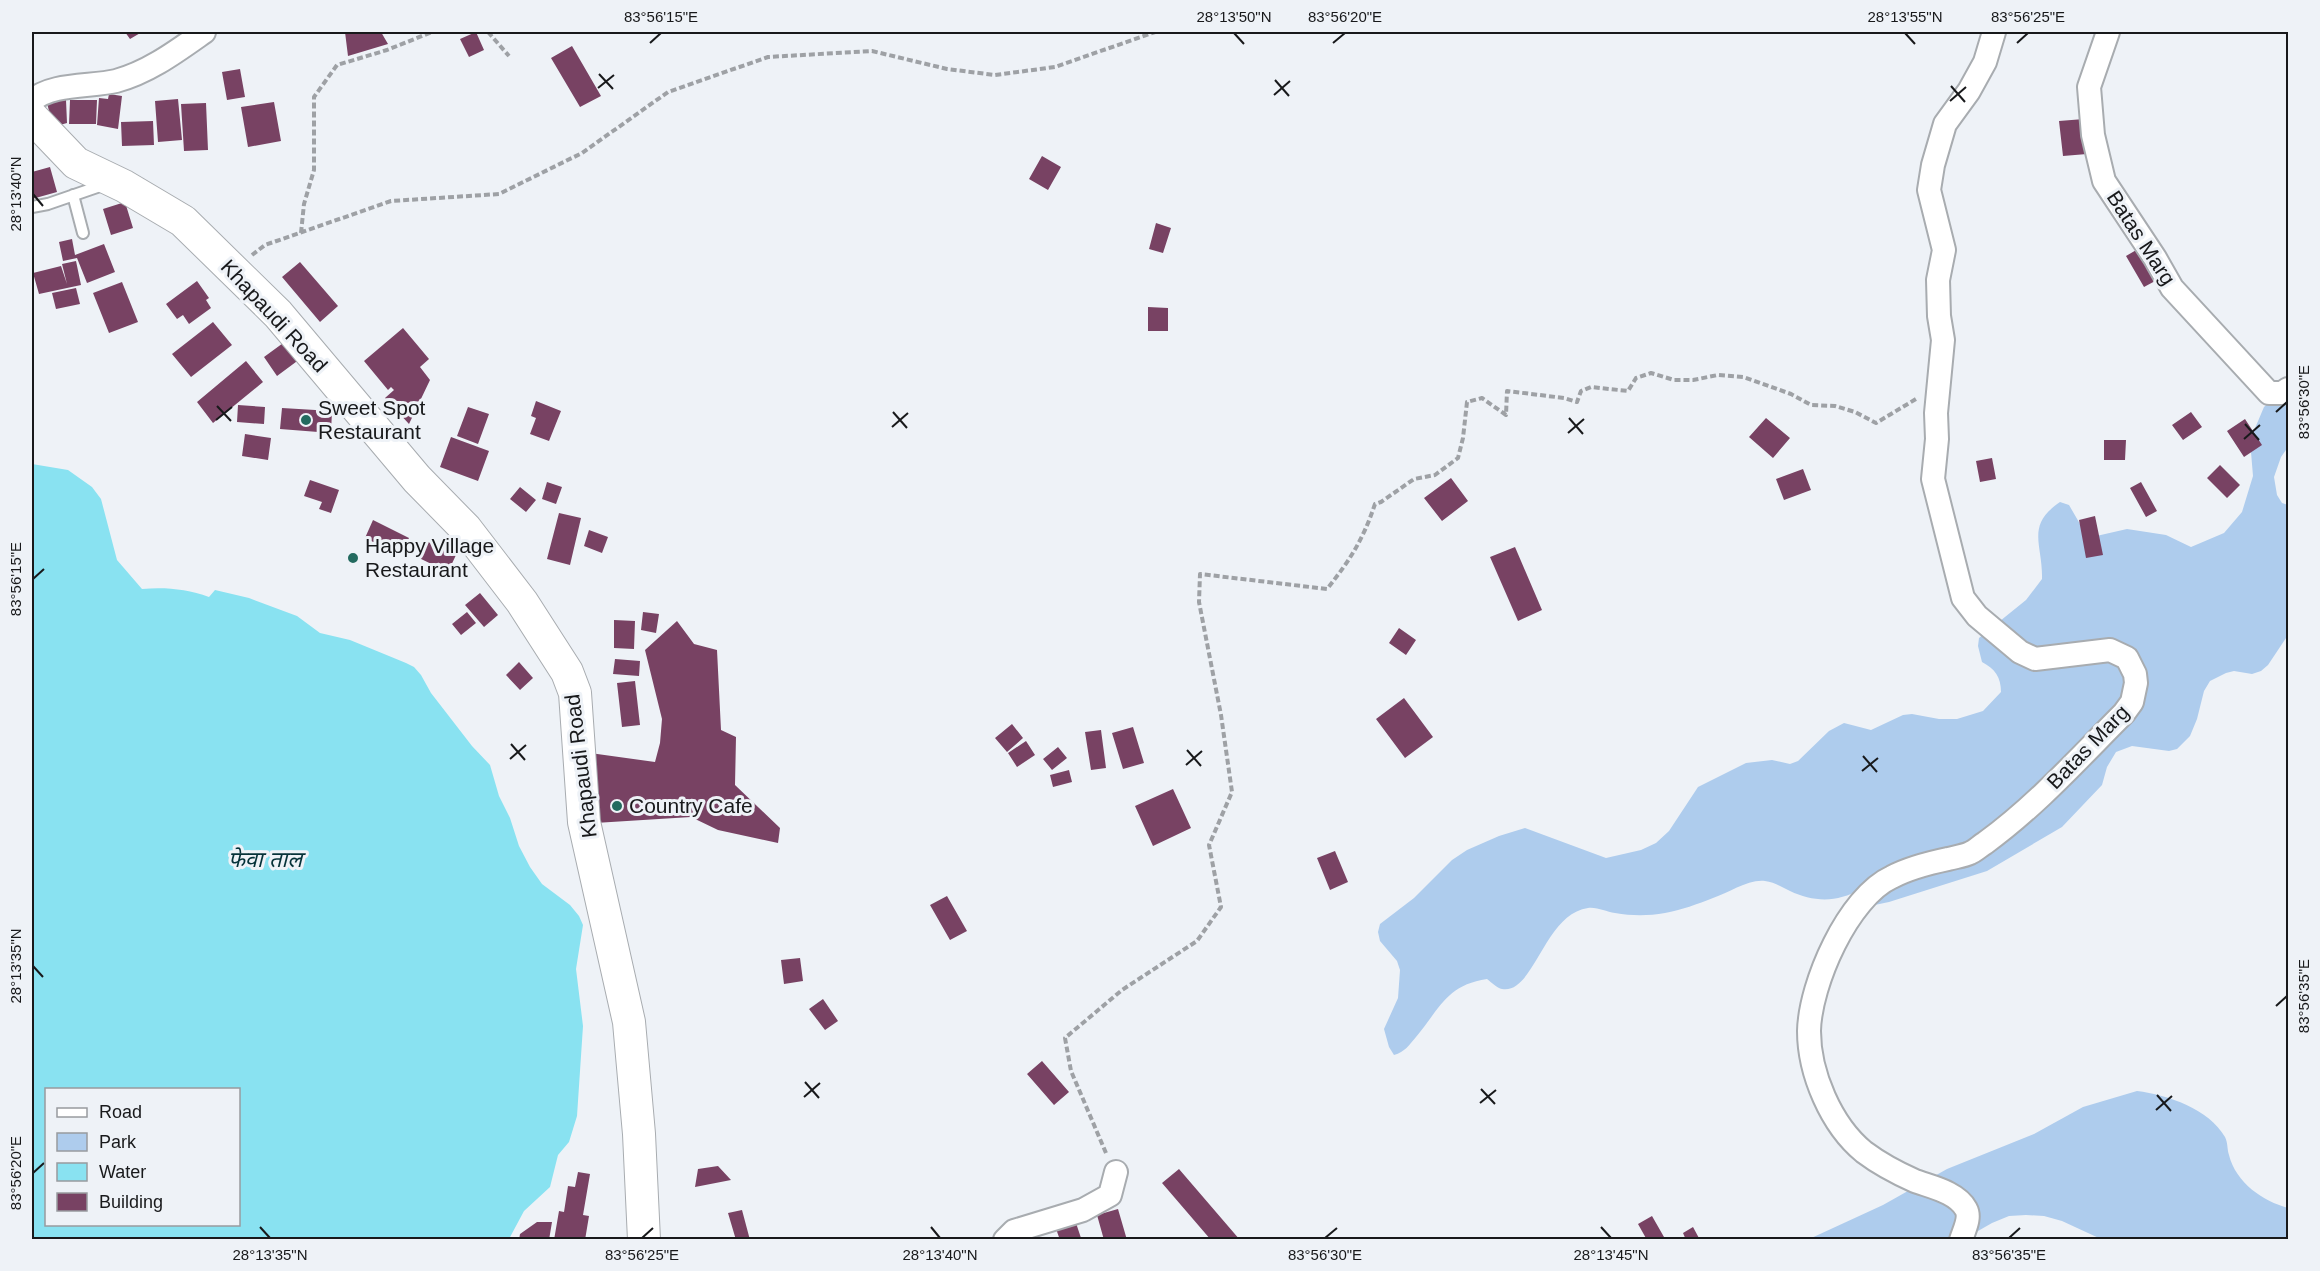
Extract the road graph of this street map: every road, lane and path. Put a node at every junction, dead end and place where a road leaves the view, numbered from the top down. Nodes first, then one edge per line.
1 (204, 32) edge
2 (432, 32) edge
3 (488, 32) edge
4 (1155, 32) edge
5 (1994, 32) edge
6 (2108, 32) edge
7 (509, 56) dead end
8 (32, 100) edge
9 (32, 117) edge
10 (113, 181) junction
11 (73, 195) junction
12 (32, 207) edge
13 (83, 233) dead end
14 (300, 233) junction
15 (232, 270) junction
16 (2289, 389) edge
17 (1938, 394) junction
18 (1116, 1172) joint
19 (644, 1239) edge
20 (1005, 1239) edge
21 (1961, 1239) edge

1 - 8 street
2 - 14 path
3 - 7 path
4 - 14 path
5 - 17 street, Batas Marg
6 - 16 street, Batas Marg
9 - 10 main road, Khapaudi Road
10 - 11 lane
10 - 15 main road, Khapaudi Road
11 - 12 lane
11 - 13 lane
14 - 15 path
15 - 19 main road, Khapaudi Road
17 - 18 path
17 - 21 street, Batas Marg
18 - 20 street

